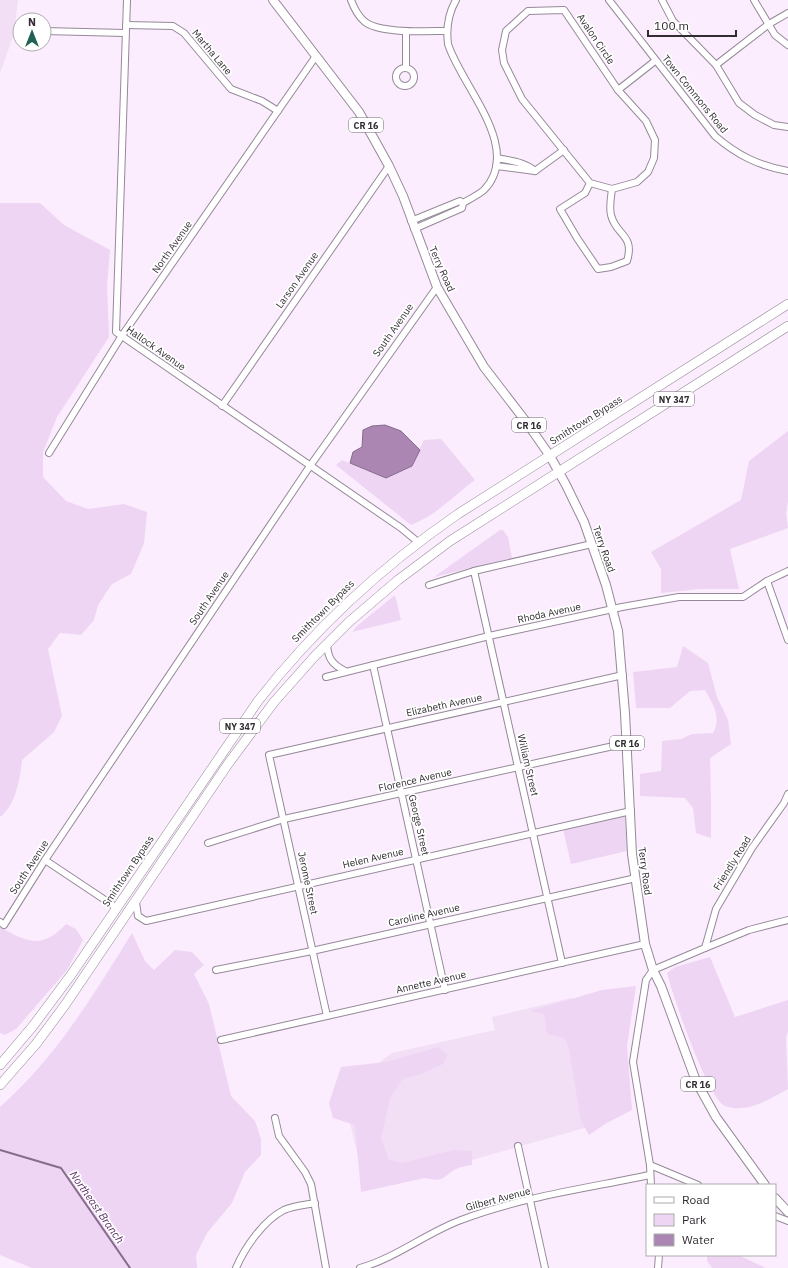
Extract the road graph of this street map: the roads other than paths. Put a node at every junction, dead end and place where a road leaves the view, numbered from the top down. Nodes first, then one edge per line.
1 (127, 0) edge
2 (273, 0) edge
3 (351, 0) edge
4 (456, 0) edge
5 (609, 0) edge
6 (662, 0) edge
7 (754, 0) edge
8 (788, 13) edge
9 (126, 24) junction
10 (769, 24) junction
11 (52, 31) edge
12 (406, 31) junction
13 (447, 31) junction
14 (125, 33) junction
15 (788, 45) edge
16 (316, 56) junction
17 (655, 61) junction
18 (716, 65) junction
19 (406, 68) dead end
20 (618, 90) junction
21 (278, 111) junction
22 (788, 127) edge
23 (564, 150) junction
24 (497, 158) junction
25 (389, 166) junction
26 (496, 166) junction
27 (788, 171) edge
28 (536, 172) junction
29 (590, 183) junction
30 (612, 189) junction
31 (413, 225) junction
32 (437, 287) junction
33 (788, 304) edge
34 (788, 326) edge
35 (121, 337) junction
36 (222, 406) junction
37 (49, 453) dead end
38 (550, 456) junction
39 (310, 466) junction
40 (559, 472) junction
41 (418, 542) junction
42 (592, 544) junction
43 (474, 571) junction
44 (788, 571) edge
45 (767, 581) junction
46 (428, 585) dead end
47 (613, 609) junction
48 (489, 636) junction
49 (788, 640) edge
50 (327, 644) junction
51 (373, 664) junction
52 (345, 671) junction
53 (623, 675) junction
54 (326, 677) dead end
55 (504, 702) junction
56 (386, 728) junction
57 (627, 743) junction
58 (269, 754) joint
59 (519, 767) junction
60 (401, 793) junction
61 (788, 794) edge
62 (631, 811) junction
63 (284, 820) junction
64 (533, 833) junction
65 (208, 843) dead end
66 (416, 858) junction
67 (45, 860) junction
68 (636, 878) junction
69 (298, 886) junction
70 (548, 898) junction
71 (136, 900) junction
72 (117, 908) junction
73 (788, 920) edge
74 (2, 923) edge
75 (431, 924) junction
76 (646, 944) junction
77 (705, 948) junction
78 (312, 951) junction
79 (562, 963) junction
80 (216, 970) dead end
81 (653, 970) junction
82 (445, 990) junction
83 (327, 1016) junction
84 (221, 1040) dead end
85 (0, 1065) edge
86 (0, 1085) edge
87 (275, 1118) dead end
88 (518, 1146) dead end
89 (650, 1165) junction
90 (650, 1175) junction
91 (651, 1184) edge
92 (696, 1184) edge
93 (764, 1184) edge
94 (530, 1200) junction
95 (776, 1202) edge
96 (315, 1203) junction
97 (788, 1212) edge
98 (776, 1216) edge
99 (788, 1221) edge
100 (659, 1256) edge
101 (236, 1268) edge
102 (326, 1268) edge
103 (360, 1268) edge
104 (545, 1268) edge
105 (658, 1268) edge

1 - 9 street, Hallock Avenue
2 - 16 main road, Terry Road / CR 16
3 - 12 street
4 - 13 street
5 - 17 street, Town Commons Road
6 - 18 street
7 - 10 street
8 - 10 street
9 - 14 street, Hallock Avenue
9 - 21 street, Martha Lane
10 - 15 street
10 - 18 street
11 - 14 street
12 - 13 street
12 - 19 street
13 - 24 street
14 - 35 street, Hallock Avenue
16 - 21 street, North Avenue
16 - 25 main road, Terry Road / CR 16
17 - 20 street
17 - 27 street, Town Commons Road
18 - 22 street
20 - 23 street, Avalon Circle
20 - 30 street, Avalon Circle
21 - 35 street, North Avenue
23 - 28 street
23 - 29 street, Avalon Circle
24 - 26 street
24 - 28 street
25 - 31 main road, Terry Road / CR 16
25 - 36 street, Larson Avenue
26 - 28 street
26 - 31 street
29 - 30 street
29 - 30 street
31 - 32 main road, Terry Road / CR 16
32 - 38 main road, Terry Road / CR 16
32 - 39 street, South Avenue
33 - 38 highway, Smithtown Bypass / NY 347
34 - 40 highway, NY 347
35 - 36 street, Hallock Avenue
35 - 37 street, North Avenue
36 - 39 street, Hallock Avenue
38 - 40 main road, Terry Road / CR 16
38 - 41 highway, Smithtown Bypass / NY 347
39 - 41 street, Hallock Avenue
39 - 67 street, South Avenue
40 - 42 main road, Terry Road / CR 16
40 - 50 highway, NY 347
41 - 72 highway, Smithtown Bypass / NY 347
42 - 43 street
42 - 47 main road, Terry Road / CR 16
43 - 46 street
43 - 48 street, William Street
44 - 45 street, Rhoda Avenue
45 - 47 street, Rhoda Avenue
45 - 49 street
47 - 48 street, Rhoda Avenue
47 - 53 main road, Terry Road / CR 16
48 - 51 street, Rhoda Avenue
48 - 55 street, William Street
50 - 52 street
50 - 71 highway, NY 347
51 - 52 street, Rhoda Avenue
51 - 56 street, George Street
52 - 54 street, Rhoda Avenue
53 - 55 street, Elizabeth Avenue
53 - 57 main road, Terry Road / CR 16
55 - 56 street, Elizabeth Avenue
55 - 59 street, William Street
56 - 58 street, Elizabeth Avenue
56 - 60 street, George Street
57 - 59 street, Florence Avenue
57 - 62 main road, Terry Road / CR 16
58 - 63 street, Jerome Street
59 - 60 street, Florence Avenue
59 - 64 street, William Street
60 - 63 street, Florence Avenue
60 - 66 street, George Street
61 - 77 street, Friendly Road
62 - 64 street, Helen Avenue
62 - 68 main road, Terry Road / CR 16
63 - 65 street, Florence Avenue
63 - 69 street, Jerome Street
64 - 66 street, Helen Avenue
64 - 70 street, William Street
66 - 69 street, Helen Avenue
66 - 75 street, George Street
67 - 72 street
67 - 74 street, South Avenue
68 - 70 street, Caroline Avenue
68 - 76 main road, Terry Road / CR 16
69 - 71 street, Helen Avenue
69 - 78 street, Jerome Street
70 - 75 street, Caroline Avenue
70 - 79 street, William Street
71 - 86 highway, NY 347
72 - 85 highway, Smithtown Bypass / NY 347
73 - 77 street
75 - 78 street, Caroline Avenue
75 - 82 street, George Street
76 - 79 street, Annette Avenue
76 - 81 main road, Terry Road / CR 16
77 - 81 street
78 - 80 street, Caroline Avenue
78 - 83 street, Jerome Street
79 - 82 street, Annette Avenue
81 - 89 street
81 - 93 main road, CR 16
82 - 83 street, Annette Avenue
83 - 84 street, Annette Avenue
87 - 96 street
88 - 94 street
89 - 90 street
89 - 92 street
90 - 91 street
90 - 94 street, Gilbert Avenue
94 - 103 street, Gilbert Avenue
94 - 104 street
95 - 97 main road
96 - 101 street
96 - 102 street
98 - 99 street
100 - 105 street

